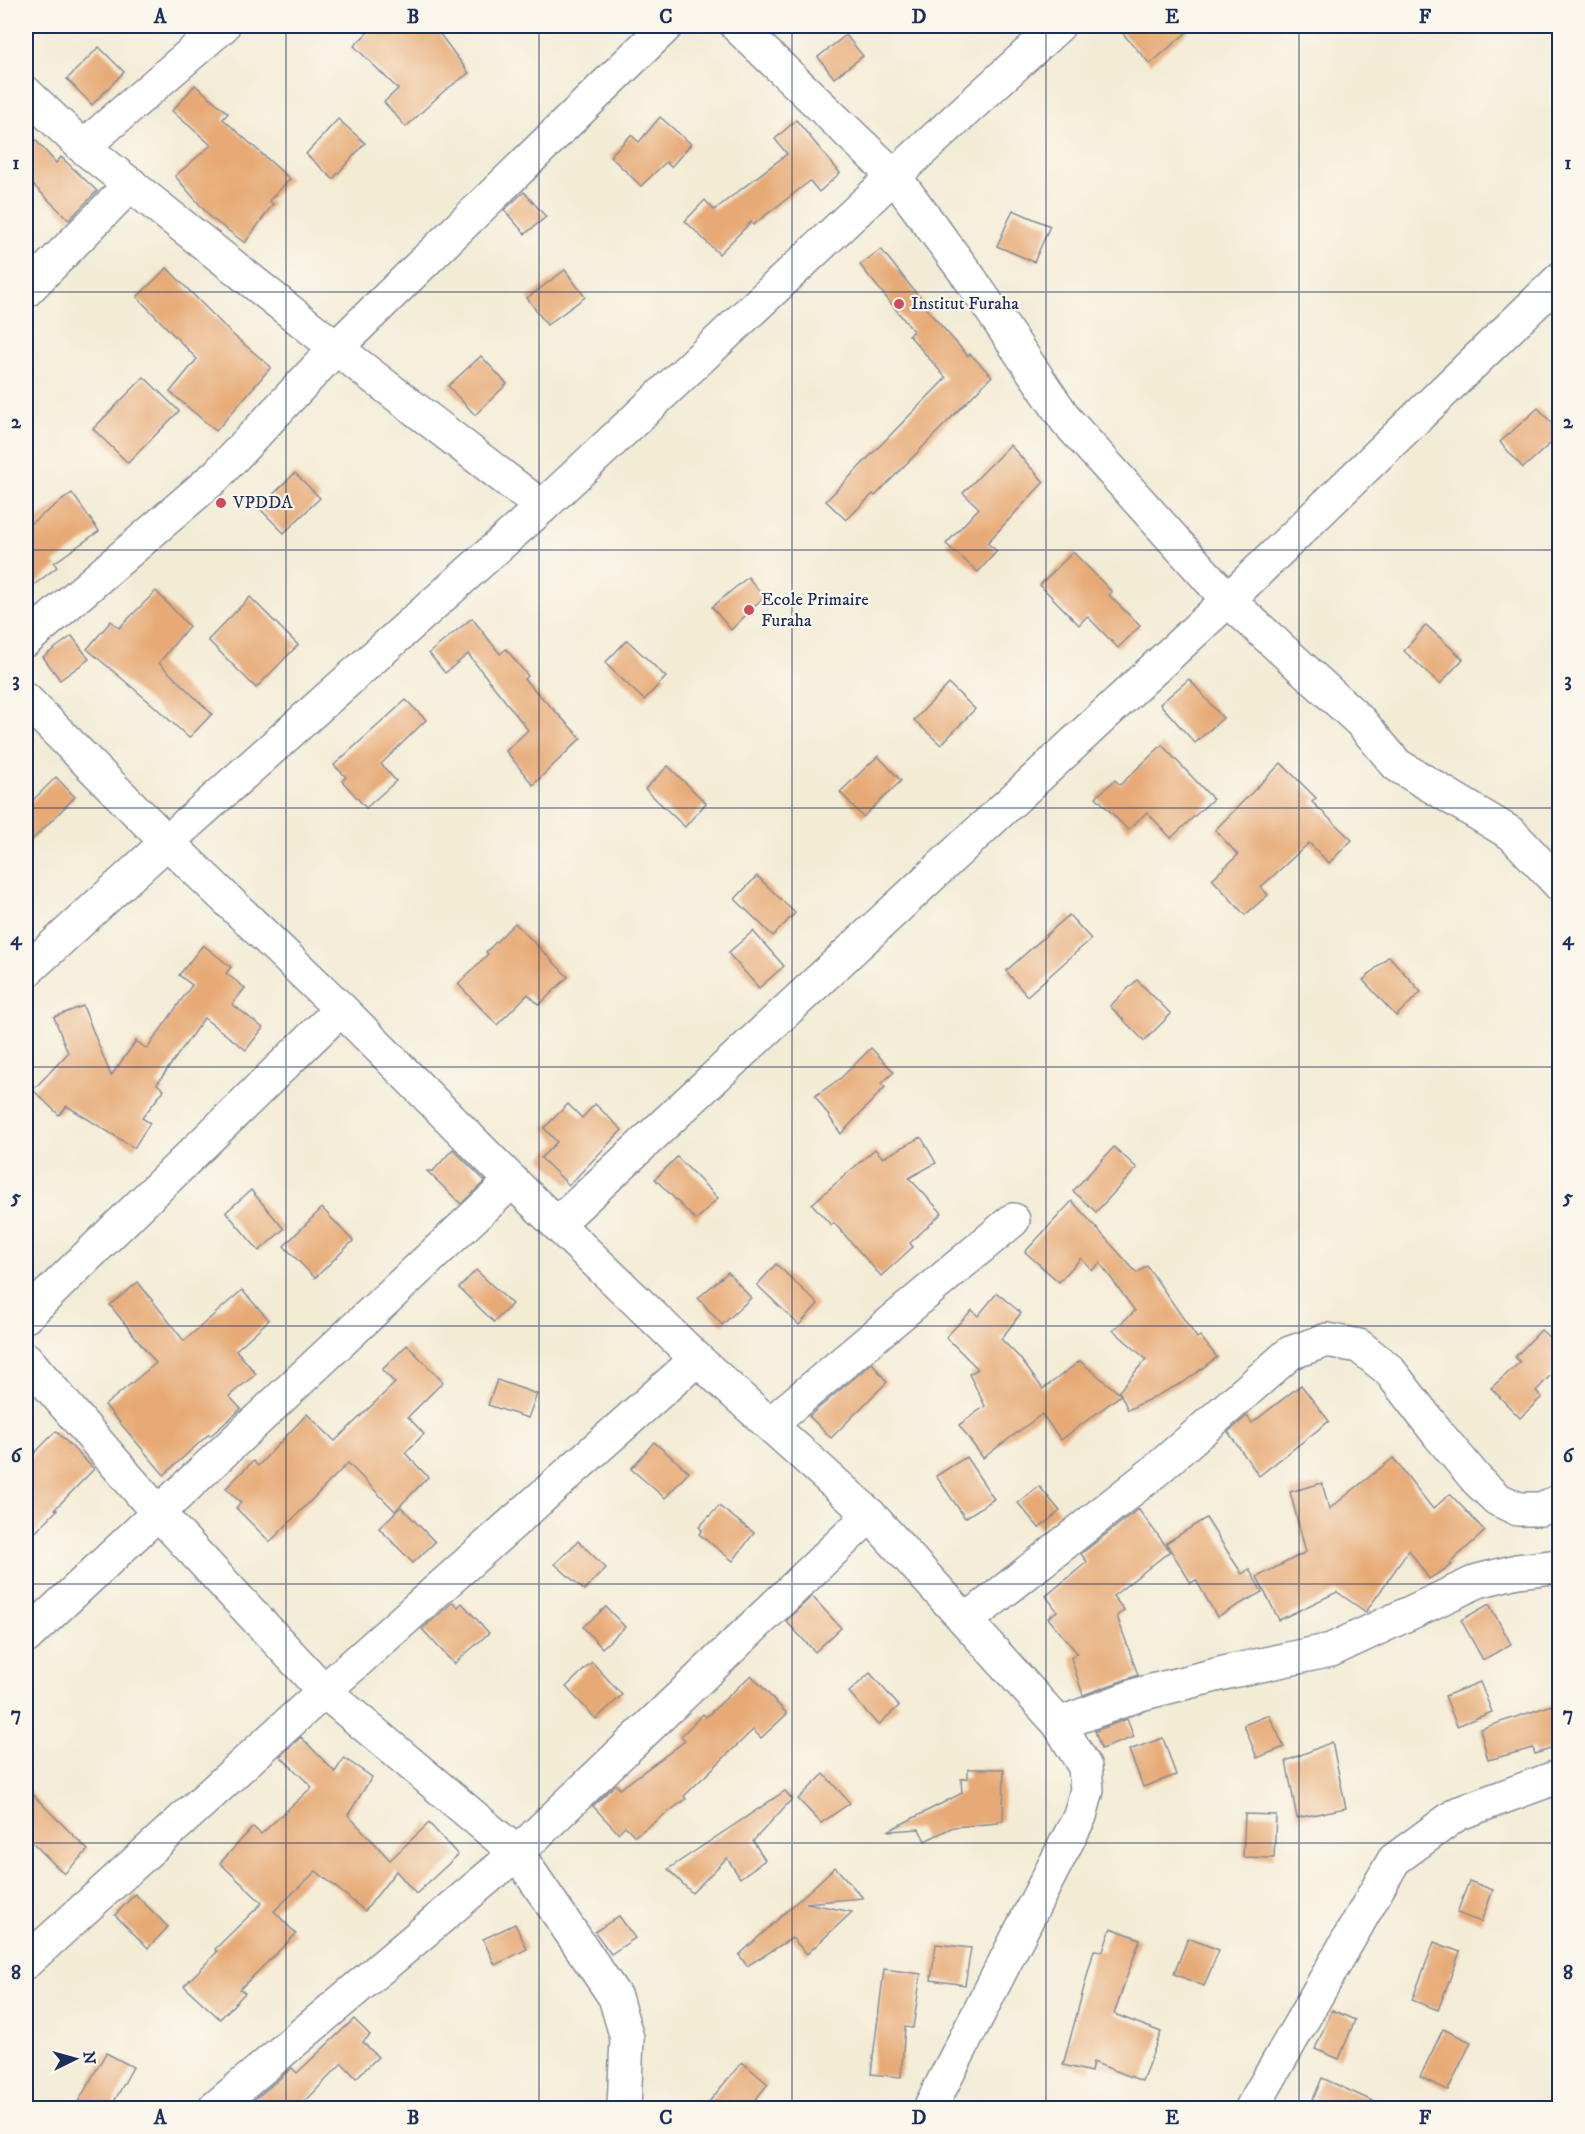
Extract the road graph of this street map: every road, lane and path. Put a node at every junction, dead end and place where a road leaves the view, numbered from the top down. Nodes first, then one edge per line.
1 (224, 26) edge
2 (666, 26) edge
3 (737, 26) edge
4 (1058, 26) edge
5 (26, 93) edge
6 (83, 147) junction
7 (894, 176) junction
8 (131, 184) junction
9 (1560, 279) edge
10 (26, 291) edge
11 (336, 348) junction
12 (542, 507) junction
13 (1228, 600) junction
14 (26, 640) edge
15 (26, 700) edge
16 (166, 842) junction
17 (1560, 885) edge
18 (26, 970) edge
19 (341, 1009) junction
20 (512, 1181) junction
21 (1013, 1220) dead end
22 (557, 1224) junction
23 (26, 1316) edge
24 (26, 1359) edge
25 (698, 1359) junction
26 (770, 1424) junction
27 (1560, 1501) edge
28 (158, 1513) junction
29 (870, 1515) junction
30 (1560, 1566) edge
31 (966, 1621) junction
32 (26, 1637) edge
33 (324, 1690) junction
34 (1059, 1724) junction
35 (1560, 1776) edge
36 (517, 1853) junction
37 (26, 1962) edge
38 (215, 2109) edge
39 (624, 2109) edge
40 (930, 2109) edge
41 (1252, 2109) edge

1 - 6 street
2 - 11 street
3 - 7 street
4 - 7 street
5 - 6 street
6 - 8 street
7 - 12 street
7 - 13 street
8 - 10 street
8 - 11 street
9 - 13 street
11 - 12 street
11 - 14 street
12 - 16 street
13 - 17 street
13 - 22 street
15 - 16 street
16 - 18 street
16 - 19 street
19 - 20 street
19 - 23 street
20 - 22 street
20 - 28 street
21 - 26 street
22 - 25 street
24 - 28 street
25 - 26 street
25 - 33 street
26 - 29 street
27 - 31 street
28 - 32 street
28 - 33 street
29 - 31 street
29 - 36 street
30 - 34 street
31 - 34 street
33 - 36 street
33 - 37 street
34 - 40 street
35 - 41 street
36 - 38 street
36 - 39 street

